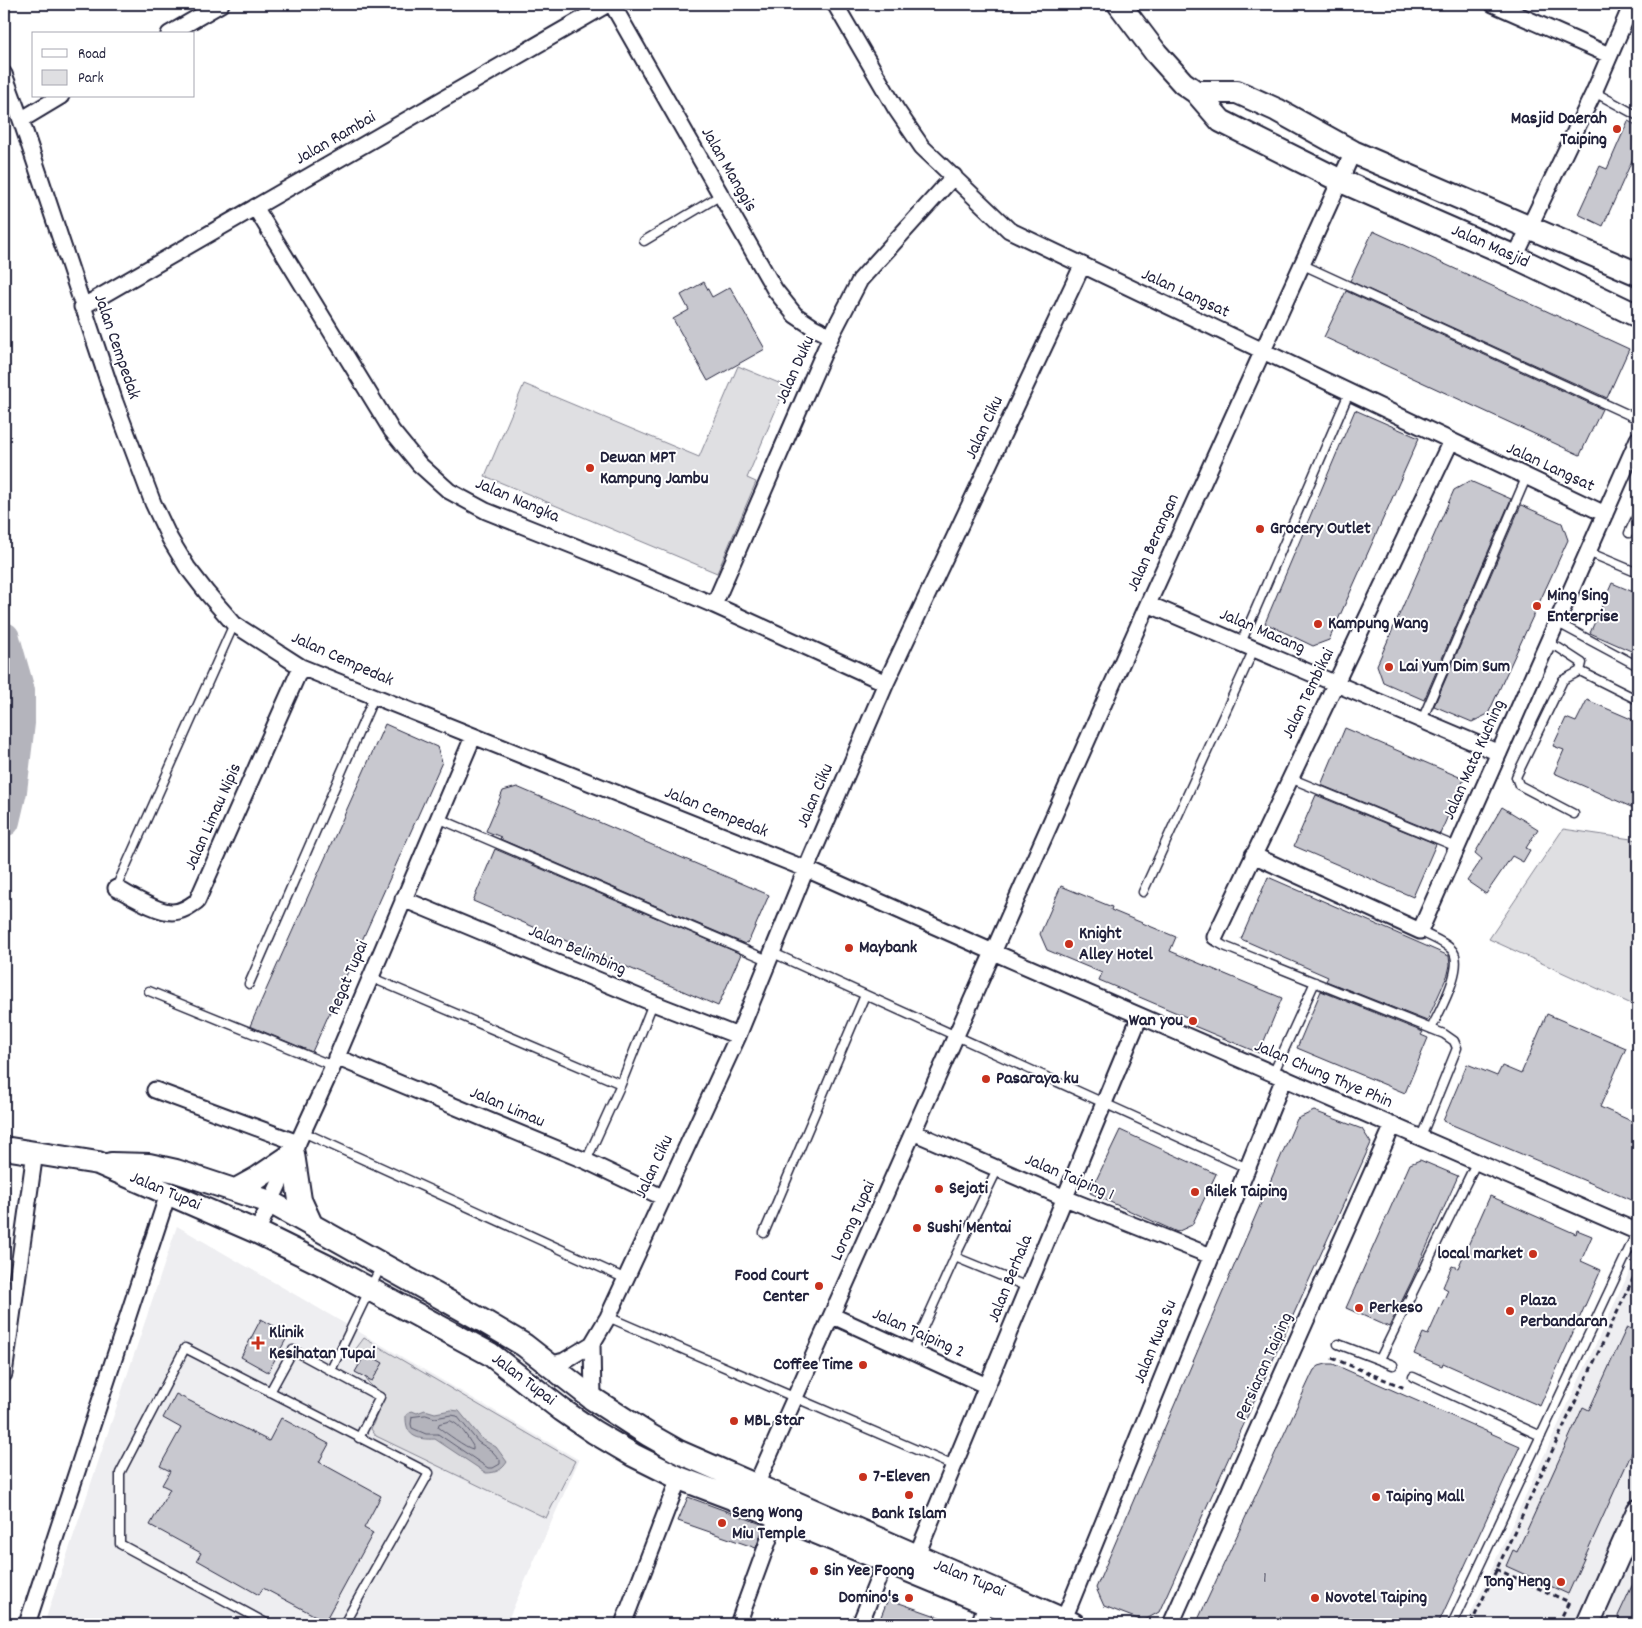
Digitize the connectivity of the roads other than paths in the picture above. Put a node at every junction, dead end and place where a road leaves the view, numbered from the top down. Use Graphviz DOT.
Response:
graph roads {
  1 [pos="221,4"];
  2 [pos="608,4"];
  3 [pos="612,4"];
  4 [pos="835,4"];
  5 [pos="1120,4"];
  6 [pos="1493,4"];
  7 [pos="1632,4"];
  8 [pos="172,32"];
  9 [pos="1610,55"];
  10 [pos="4,74"];
  11 [pos="1196,92"];
  12 [pos="1594,92"];
  13 [pos="58,98"];
  14 [pos="1638,116"];
  15 [pos="20,120"];
  16 [pos="1353,152"];
  17 [pos="954,176"];
  18 [pos="1341,181"];
  19 [pos="721,195"];
  20 [pos="255,208"];
  21 [pos="1530,227"];
  22 [pos="644,241"];
  23 [pos="1515,257"];
  24 [pos="1301,264"];
  25 [pos="1082,266"];
  26 [pos="1638,274"];
  27 [pos="82,307"];
  28 [pos="1638,316"];
  29 [pos="831,336"];
  30 [pos="1262,352"];
  31 [pos="1349,393"];
  32 [pos="1638,419"];
  33 [pos="1638,439"];
  34 [pos="1450,441"];
  35 [pos="1526,478"];
  36 [pos="1605,514"];
  37 [pos="1638,514"];
  38 [pos="1628,533"];
  39 [pos="1588,552"];
  40 [pos="1638,573"];
  41 [pos="1148,604"];
  42 [pos="714,605"];
  43 [pos="1556,622"];
  44 [pos="234,624"];
  45 [pos="1546,644"];
  46 [pos="1247,646"];
  47 [pos="1638,666"];
  48 [pos="301,667"];
  49 [pos="1580,671"];
  50 [pos="886,683"];
  51 [pos="1335,683"];
  52 [pos="375,695"];
  53 [pos="1638,700"];
  54 [pos="1422,720"];
  55 [pos="473,737"];
  56 [pos="1499,753"];
  57 [pos="1290,778"];
  58 [pos="1574,814"];
  59 [pos="438,818"];
  60 [pos="1457,847"];
  61 [pos="1253,855"];
  62 [pos="806,869"];
  63 [pos="116,888"];
  64 [pos="1143,892"];
  65 [pos="404,899"];
  66 [pos="1420,932"];
  67 [pos="1215,936"];
  68 [pos="993,952"];
  69 [pos="770,956"];
  70 [pos="370,977"];
  71 [pos="1315,982"];
  72 [pos="249,984"];
  73 [pos="149,991"];
  74 [pos="865,995"];
  75 [pos="653,1003"];
  76 [pos="1140,1016"];
  77 [pos="1431,1029"];
  78 [pos="738,1036"];
  79 [pos="956,1036"];
  80 [pos="334,1062"];
  81 [pos="1279,1076"];
  82 [pos="622,1084"];
  83 [pos="155,1090"];
  84 [pos="1104,1103"];
  85 [pos="1393,1125"];
  86 [pos="913,1132"];
  87 [pos="1420,1137"];
  88 [pos="298,1143"];
  89 [pos="4,1148"];
  90 [pos="35,1152"];
  91 [pos="586,1161"];
  92 [pos="1476,1161"];
  93 [pos="98,1163"];
  94 [pos="998,1168"];
  95 [pos="1247,1168"];
  96 [pos="236,1190"];
  97 [pos="168,1194"];
  98 [pos="662,1197"];
  99 [pos="1065,1198"];
  100 [pos="270,1202"];
  101 [pos="311,1224"];
  102 [pos="257,1232"];
  103 [pos="1637,1232"];
  104 [pos="764,1233"];
  105 [pos="1211,1256"];
  106 [pos="955,1257"];
  107 [pos="382,1264"];
  108 [pos="626,1279"];
  109 [pos="1028,1287"];
  110 [pos="369,1290"];
  111 [pos="832,1316"];
  112 [pos="608,1317"];
  113 [pos="592,1344"];
  114 [pos="1338,1344"];
  115 [pos="912,1352"];
  116 [pos="1380,1359"];
  117 [pos="550,1365"];
  118 [pos="1393,1365"];
  119 [pos="331,1370"];
  120 [pos="4,1374"];
  121 [pos="1413,1377"];
  122 [pos="987,1386"];
  123 [pos="270,1392"];
  124 [pos="796,1397"];
  125 [pos="593,1399"];
  126 [pos="1541,1436"];
  127 [pos="359,1438"];
  128 [pos="954,1466"];
  129 [pos="678,1478"];
  130 [pos="752,1495"];
  131 [pos="1638,1511"];
  132 [pos="777,1517"];
  133 [pos="916,1557"];
  134 [pos="885,1562"];
  135 [pos="990,1596"];
  136 [pos="1069,1622"];
  137 [pos="27,1624"];
  138 [pos="268,1624"];
  139 [pos="344,1624"];
  140 [pos="623,1624"];
  141 [pos="738,1624"];
  142 [pos="860,1624"];
  143 [pos="979,1624"];
  144 [pos="1038,1624"];
  145 [pos="1172,1624"];
  146 [pos="1452,1624"];
  147 [pos="1588,1624"];
  1 -- 8 [label="street"];
  2 -- 20 [label="street, Jalan Rambai"];
  3 -- 19 [label="street, Jalan Manggis"];
  4 -- 17 [label="street, Jalan Langsat"];
  5 -- 11 [label="main road, Jalan Masjid"];
  6 -- 9 [label="street"];
  7 -- 9 [label="street"];
  9 -- 12 [label="street"];
  10 -- 15 [label="street, Jalan Cempedak"];
  11 -- 16 [label="main road, Jalan Masjid"];
  11 -- 18 [label="main road, Jalan Masjid"];
  12 -- 14 [label="lane"];
  12 -- 21 [label="street"];
  13 -- 15 [label="street"];
  15 -- 27 [label="street, Jalan Cempedak"];
  16 -- 18 [label="street, Jalan Berangan"];
  16 -- 21 [label="main road, Jalan Masjid"];
  17 -- 25 [label="street, Jalan Langsat"];
  17 -- 29 [label="street, Jalan Duku"];
  18 -- 23 [label="main road, Jalan Masjid"];
  18 -- 24 [label="street, Jalan Berangan"];
  19 -- 22 [label="lane"];
  19 -- 29 [label="street, Jalan Manggis"];
  20 -- 27 [label="street, Jalan Rambai"];
  20 -- 42 [label="street, Jalan Nangka"];
  21 -- 23 [label="street"];
  21 -- 26 [label="main road, Jalan Masjid"];
  23 -- 28 [label="main road, Jalan Masjid"];
  24 -- 30 [label="street, Jalan Berangan"];
  24 -- 32 [label="lane"];
  25 -- 30 [label="street, Jalan Langsat"];
  25 -- 50 [label="street, Jalan Ciku"];
  27 -- 44 [label="street, Jalan Cempedak"];
  29 -- 42 [label="street, Jalan Duku"];
  30 -- 31 [label="street, Jalan Langsat"];
  30 -- 41 [label="street, Jalan Berangan"];
  31 -- 34 [label="street, Jalan Langsat"];
  31 -- 46 [label="lane"];
  33 -- 36 [label="street, Jalan Mata Kuching"];
  34 -- 35 [label="street, Jalan Langsat"];
  34 -- 51 [label="street, Jalan Tembikai"];
  35 -- 36 [label="street, Jalan Langsat"];
  35 -- 54 [label="lane"];
  36 -- 39 [label="street, Jalan Mata Kuching"];
  37 -- 38 [label="lane"];
  39 -- 40 [label="lane"];
  39 -- 43 [label="street, Jalan Mata Kuching"];
  41 -- 46 [label="street, Jalan Macang"];
  41 -- 68 [label="street, Jalan Berangan"];
  42 -- 50 [label="street, Jalan Nangka"];
  43 -- 45 [label="street, Jalan Mata Kuching"];
  43 -- 47 [label="lane"];
  44 -- 48 [label="street, Jalan Cempedak"];
  44 -- 63 [label="lane"];
  45 -- 49 [label="lane"];
  45 -- 56 [label="street, Jalan Mata Kuching"];
  46 -- 51 [label="street, Jalan Macang"];
  46 -- 64 [label="lane"];
  48 -- 52 [label="street, Jalan Cempedak"];
  48 -- 63 [label="street, Jalan Limau Nipis"];
  49 -- 53 [label="lane"];
  49 -- 58 [label="lane"];
  50 -- 62 [label="street, Jalan Ciku"];
  51 -- 54 [label="street, Jalan Macang"];
  51 -- 57 [label="street, Jalan Tembikai"];
  52 -- 55 [label="street, Jalan Cempedak"];
  52 -- 72 [label="lane"];
  54 -- 56 [label="street, Jalan Macang"];
  55 -- 59 [label="street, Regat Tupai"];
  55 -- 62 [label="street, Jalan Cempedak"];
  56 -- 60 [label="street, Jalan Mata Kuching"];
  57 -- 60 [label="lane"];
  57 -- 61 [label="street, Jalan Tembikai"];
  59 -- 65 [label="street, Regat Tupai"];
  59 -- 69 [label="lane"];
  60 -- 66 [label="street, Jalan Mata Kuching"];
  61 -- 66 [label="street"];
  61 -- 67 [label="street, Jalan Tembikai"];
  62 -- 68 [label="street, Jalan Cempedak"];
  62 -- 69 [label="street, Jalan Ciku"];
  65 -- 70 [label="street, Regat Tupai"];
  65 -- 75 [label="street, Jalan Belimbing"];
  66 -- 77 [label="lane"];
  67 -- 71 [label="lane"];
  68 -- 76 [label="street, Jalan Chung Thye Phin"];
  68 -- 79 [label="street, Lorong Tupai"];
  69 -- 74 [label="lane"];
  69 -- 78 [label="street, Jalan Ciku"];
  70 -- 80 [label="street, Regat Tupai"];
  70 -- 82 [label="lane"];
  71 -- 77 [label="lane"];
  71 -- 81 [label="lane"];
  73 -- 80 [label="lane"];
  74 -- 79 [label="lane"];
  74 -- 104 [label="lane"];
  75 -- 78 [label="street, Jalan Belimbing"];
  75 -- 82 [label="lane"];
  76 -- 81 [label="street, Jalan Chung Thye Phin"];
  76 -- 84 [label="street, Jalan Berhala"];
  77 -- 87 [label="lane"];
  78 -- 98 [label="street, Jalan Ciku"];
  79 -- 84 [label="lane"];
  79 -- 86 [label="street, Lorong Tupai"];
  80 -- 88 [label="street, Regat Tupai"];
  80 -- 91 [label="street, Jalan Limau"];
  81 -- 85 [label="street, Jalan Chung Thye Phin"];
  81 -- 95 [label="street, Jalan Kwa Su"];
  82 -- 91 [label="lane"];
  83 -- 88 [label="street"];
  84 -- 95 [label="lane"];
  84 -- 99 [label="street, Jalan Berhala"];
  85 -- 87 [label="street, Jalan Chung Thye Phin"];
  85 -- 145 [label="street, Persiaran Taiping"];
  86 -- 94 [label="street, Jalan Taiping 1"];
  86 -- 111 [label="street, Lorong Tupai"];
  87 -- 92 [label="street, Jalan Chung Thye Phin"];
  88 -- 96 [label="main road"];
  88 -- 100 [label="street, Regat Tupai"];
  88 -- 101 [label="main road"];
  88 -- 108 [label="lane"];
  89 -- 90 [label="main road, Jalan Tupai"];
  90 -- 93 [label="main road, Jalan Tupai"];
  90 -- 120 [label="street"];
  91 -- 98 [label="street, Jalan Limau"];
  92 -- 103 [label="street, Jalan Chung Thye Phin"];
  92 -- 116 [label="lane"];
  93 -- 96 [label="main road"];
  93 -- 97 [label="main road, Jalan Tupai"];
  94 -- 99 [label="street, Jalan Taiping 1"];
  94 -- 106 [label="lane"];
  95 -- 105 [label="street, Jalan Kwa Su"];
  96 -- 100 [label="main road"];
  97 -- 102 [label="main road, Jalan Tupai"];
  97 -- 137 [label="street"];
  98 -- 108 [label="street, Jalan Ciku"];
  99 -- 105 [label="street, Jalan Taiping 1"];
  99 -- 109 [label="street, Jalan Berhala"];
  100 -- 101 [label="main road"];
  100 -- 102 [label="street, Regat Tupai"];
  101 -- 107 [label="main road"];
  102 -- 110 [label="main road, Jalan Tupai"];
  103 -- 126 [label="lane"];
  105 -- 136 [label="street, Jalan Kwa Su"];
  106 -- 109 [label="lane"];
  106 -- 115 [label="lane"];
  107 -- 110 [label="lane"];
  107 -- 117 [label="main road"];
  108 -- 112 [label="street, Jalan Ciku"];
  109 -- 122 [label="street, Jalan Berhala"];
  110 -- 119 [label="lane"];
  110 -- 129 [label="main road, Jalan Tupai"];
  111 -- 115 [label="street, Jalan Taiping 2"];
  111 -- 124 [label="street, Lorong Tupai"];
  112 -- 113 [label="street, Jalan Ciku"];
  112 -- 124 [label="lane"];
  113 -- 117 [label="street"];
  113 -- 125 [label="street"];
  114 -- 116 [label="lane"];
  115 -- 122 [label="street, Jalan Taiping 2"];
  116 -- 118 [label="lane"];
  117 -- 125 [label="main road"];
  119 -- 123 [label="lane"];
  119 -- 127 [label="lane"];
  121 -- 126 [label="lane"];
  122 -- 128 [label="street, Jalan Berhala"];
  123 -- 127 [label="lane"];
  123 -- 138 [label="lane"];
  124 -- 128 [label="lane"];
  124 -- 130 [label="street, Lorong Tupai"];
  125 -- 130 [label="main road"];
  126 -- 146 [label="lane"];
  127 -- 139 [label="lane"];
  128 -- 133 [label="street, Jalan Berhala"];
  129 -- 130 [label="main road, Jalan Tupai"];
  129 -- 140 [label="street"];
  130 -- 132 [label="main road, Jalan Tupai"];
  130 -- 133 [label="main road, Jalan Tupai"];
  131 -- 147 [label="main road"];
  132 -- 134 [label="main road, Jalan Tupai"];
  132 -- 141 [label="street"];
  133 -- 135 [label="main road, Jalan Tupai"];
  134 -- 135 [label="main road, Jalan Tupai"];
  134 -- 142 [label="street"];
  135 -- 136 [label="main road, Jalan Tupai"];
  135 -- 143 [label="street"];
  135 -- 144 [label="main road, Jalan Tupai"];
}
